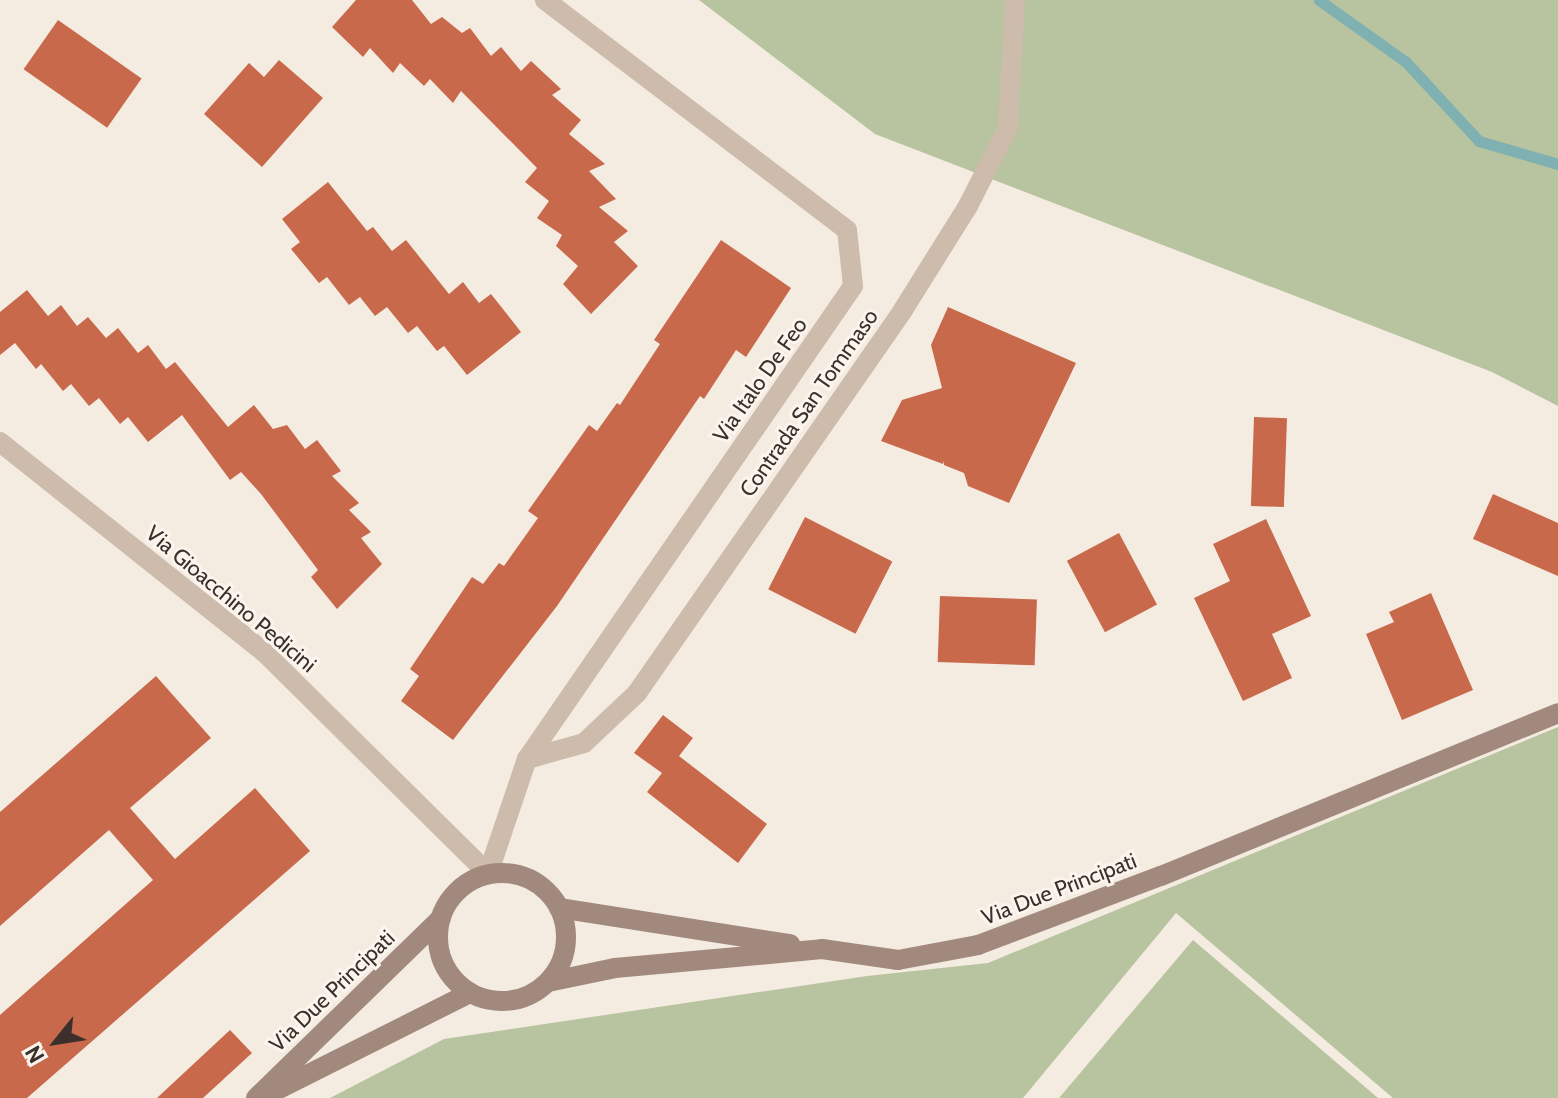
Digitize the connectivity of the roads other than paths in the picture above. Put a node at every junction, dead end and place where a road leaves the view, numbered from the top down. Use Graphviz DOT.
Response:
graph roads {
  1 [pos="545,0"];
  2 [pos="1015,0"];
  3 [pos="0,442"];
  4 [pos="1558,713"];
  5 [pos="527,759"];
  6 [pos="488,874"];
  7 [pos="559,908"];
  8 [pos="441,918"];
  9 [pos="822,949"];
  10 [pos="548,982"];
  11 [pos="470,993"];
  12 [pos="258,1098"];
  1 -- 5 [label="street, Via Italo De Feo"];
  2 -- 5 [label="street, Contrada San Tommaso"];
  3 -- 6 [label="street, Via Gioacchino Pedicini"];
  4 -- 9 [label="main road, Via Due Principati"];
  5 -- 6 [label="street, Via Italo De Feo"];
  6 -- 7 [label="main road"];
  6 -- 8 [label="main road"];
  7 -- 9 [label="main road"];
  7 -- 10 [label="main road"];
  8 -- 11 [label="main road"];
  8 -- 12 [label="main road, Via Due Principati"];
  9 -- 10 [label="main road, Via Due Principati"];
  10 -- 11 [label="main road"];
  11 -- 12 [label="main road"];
}
